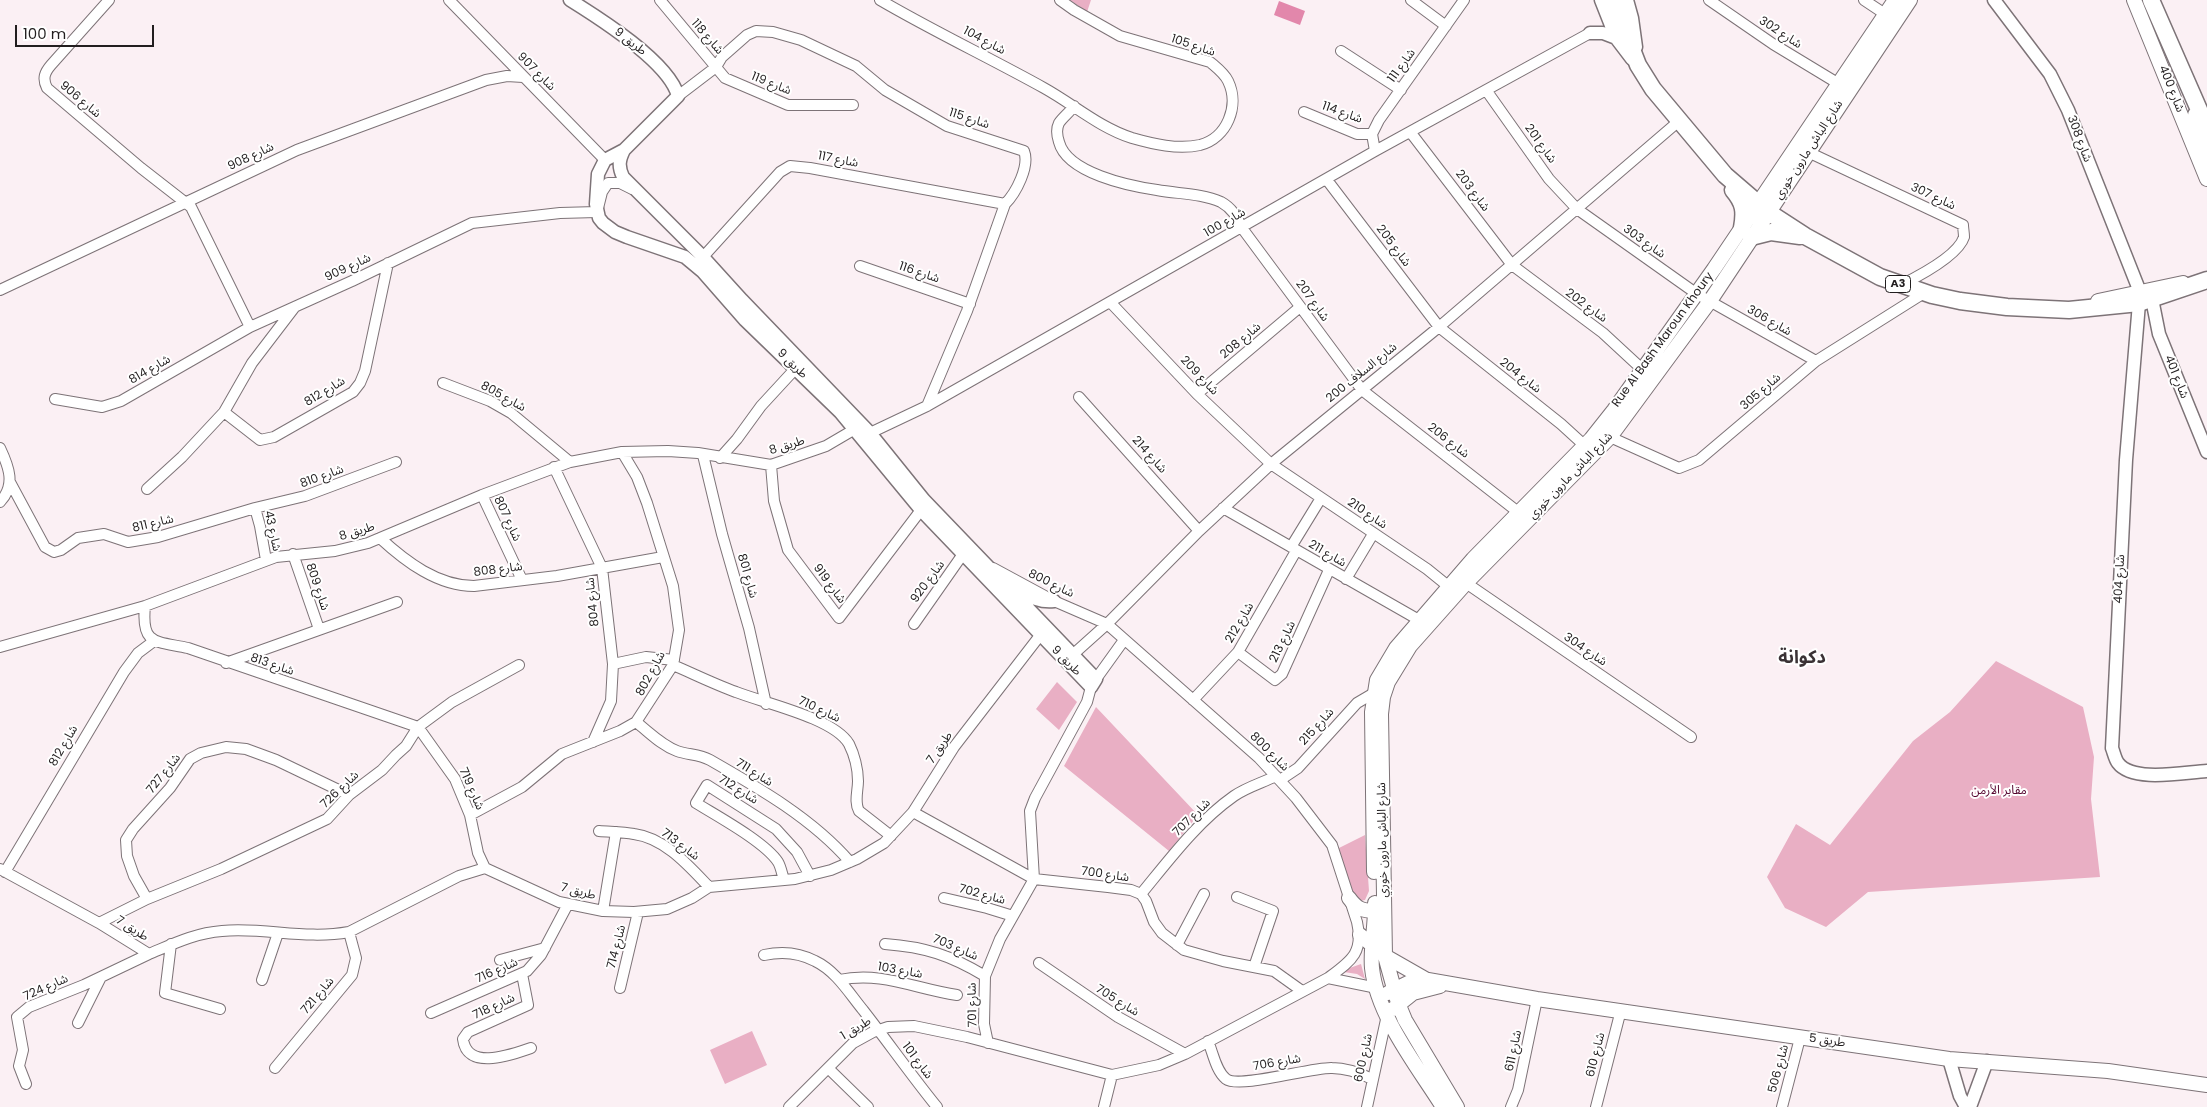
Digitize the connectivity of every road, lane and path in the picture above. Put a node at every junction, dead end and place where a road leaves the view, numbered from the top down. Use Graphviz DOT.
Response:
graph roads {
  1 [pos="109,0"];
  2 [pos="450,0"];
  3 [pos="570,0"];
  4 [pos="660,0"];
  5 [pos="880,0"];
  6 [pos="1060,0"];
  7 [pos="1411,0"];
  8 [pos="1464,0"];
  9 [pos="1627,0"];
  10 [pos="1709,0"];
  11 [pos="1864,0"];
  12 [pos="1895,0"];
  13 [pos="1910,0"];
  14 [pos="1994,0"];
  15 [pos="2134,0"];
  16 [pos="1606,4"];
  17 [pos="2154,4"];
  18 [pos="1885,14"];
  19 [pos="1446,26"];
  20 [pos="1590,32"];
  21 [pos="1616,38"];
  22 [pos="1341,51"];
  23 [pos="1638,65"];
  24 [pos="716,67"];
  25 [pos="523,77"];
  26 [pos="1839,84"];
  27 [pos="1401,90"];
  28 [pos="1486,90"];
  29 [pos="678,96"];
  30 [pos="2195,102"];
  31 [pos="853,105"];
  32 [pos="1074,106"];
  33 [pos="1304,112"];
  34 [pos="1679,121"];
  35 [pos="2207,128"];
  36 [pos="1411,133"];
  37 [pos="1372,134"];
  38 [pos="624,150"];
  39 [pos="1375,151"];
  40 [pos="1808,152"];
  41 [pos="2207,158"];
  42 [pos="604,160"];
  43 [pos="1725,175"];
  44 [pos="2207,179"];
  45 [pos="1327,180"];
  46 [pos="639,192"];
  47 [pos="185,201"];
  48 [pos="1005,204"];
  49 [pos="1577,209"];
  50 [pos="1763,209"];
  51 [pos="597,212"];
  52 [pos="1242,228"];
  53 [pos="1747,233"];
  54 [pos="1805,236"];
  55 [pos="703,257"];
  56 [pos="388,263"];
  57 [pos="1512,265"];
  58 [pos="860,266"];
  59 [pos="2207,279"];
  60 [pos="1901,285"];
  61 [pos="0,290"];
  62 [pos="1924,293"];
  63 [pos="1697,294"];
  64 [pos="2144,298"];
  65 [pos="1710,301"];
  66 [pos="1111,303"];
  67 [pos="970,304"];
  68 [pos="294,307"];
  69 [pos="1300,307"];
  70 [pos="250,327"];
  71 [pos="1439,327"];
  72 [pos="1816,362"];
  73 [pos="796,368"];
  74 [pos="1643,370"];
  75 [pos="443,382"];
  76 [pos="1362,390"];
  77 [pos="1197,394"];
  78 [pos="1079,397"];
  79 [pos="55,399"];
  80 [pos="927,406"];
  81 [pos="224,412"];
  82 [pos="855,429"];
  83 [pos="870,433"];
  84 [pos="1610,437"];
  85 [pos="1584,445"];
  86 [pos="0,448"];
  87 [pos="622,452"];
  88 [pos="2207,452"];
  89 [pos="703,455"];
  90 [pos="720,458"];
  91 [pos="396,462"];
  92 [pos="570,462"];
  93 [pos="1271,464"];
  94 [pos="771,465"];
  95 [pos="554,467"];
  96 [pos="10,482"];
  97 [pos="147,489"];
  98 [pos="482,495"];
  99 [pos="1321,498"];
  100 [pos="0,502"];
  101 [pos="255,508"];
  102 [pos="1223,508"];
  103 [pos="921,510"];
  104 [pos="1518,512"];
  105 [pos="1199,531"];
  106 [pos="1373,534"];
  107 [pos="380,538"];
  108 [pos="1294,549"];
  109 [pos="292,554"];
  110 [pos="963,554"];
  111 [pos="663,557"];
  112 [pos="266,560"];
  113 [pos="984,564"];
  114 [pos="602,568"];
  115 [pos="1329,570"];
  116 [pos="1346,579"];
  117 [pos="522,580"];
  118 [pos="1002,582"];
  119 [pos="1448,586"];
  120 [pos="1471,587"];
  121 [pos="1054,601"];
  122 [pos="397,602"];
  123 [pos="145,606"];
  124 [pos="1419,620"];
  125 [pos="914,624"];
  126 [pos="1107,624"];
  127 [pos="319,629"];
  128 [pos="1043,631"];
  129 [pos="1124,640"];
  130 [pos="154,641"];
  131 [pos="0,647"];
  132 [pos="1238,652"];
  133 [pos="1069,658"];
  134 [pos="226,663"];
  135 [pos="674,663"];
  136 [pos="613,664"];
  137 [pos="519,665"];
  138 [pos="1094,683"];
  139 [pos="1374,693"];
  140 [pos="1193,700"];
  141 [pos="766,704"];
  142 [pos="636,722"];
  143 [pos="418,727"];
  144 [pos="1691,737"];
  145 [pos="593,742"];
  146 [pos="2207,771"];
  147 [pos="1278,778"];
  148 [pos="349,795"];
  149 [pos="914,812"];
  150 [pos="470,815"];
  151 [pos="599,831"];
  152 [pos="616,832"];
  153 [pos="891,836"];
  154 [pos="850,862"];
  155 [pos="485,868"];
  156 [pos="2,871"];
  157 [pos="810,876"];
  158 [pos="1034,879"];
  159 [pos="784,880"];
  160 [pos="709,888"];
  161 [pos="1141,894"];
  162 [pos="1204,894"];
  163 [pos="1237,897"];
  164 [pos="944,898"];
  165 [pos="1349,898"];
  166 [pos="147,899"];
  167 [pos="568,904"];
  168 [pos="1376,910"];
  169 [pos="603,911"];
  170 [pos="638,912"];
  171 [pos="1014,916"];
  172 [pos="99,923"];
  173 [pos="349,932"];
  174 [pos="278,934"];
  175 [pos="1360,936"];
  176 [pos="171,944"];
  177 [pos="884,944"];
  178 [pos="1177,945"];
  179 [pos="1373,946"];
  180 [pos="545,948"];
  181 [pos="149,954"];
  182 [pos="764,955"];
  183 [pos="1385,956"];
  184 [pos="500,960"];
  185 [pos="1039,963"];
  186 [pos="1254,967"];
  187 [pos="522,974"];
  188 [pos="985,976"];
  189 [pos="101,977"];
  190 [pos="1328,978"];
  191 [pos="262,980"];
  192 [pos="839,980"];
  193 [pos="1428,980"];
  194 [pos="1448,984"];
  195 [pos="620,988"];
  196 [pos="1395,989"];
  197 [pos="1302,991"];
  198 [pos="1379,993"];
  199 [pos="957,995"];
  200 [pos="1537,999"];
  201 [pos="1398,1003"];
  202 [pos="220,1009"];
  203 [pos="1621,1010"];
  204 [pos="431,1013"];
  205 [pos="1388,1015"];
  206 [pos="78,1023"];
  207 [pos="879,1030"];
  208 [pos="1800,1038"];
  209 [pos="1208,1041"];
  210 [pos="988,1043"];
  211 [pos="531,1048"];
  212 [pos="1186,1054"];
  213 [pos="1949,1059"];
  214 [pos="1987,1061"];
  215 [pos="275,1068"];
  216 [pos="828,1068"];
  217 [pos="1112,1075"];
  218 [pos="1372,1079"];
  219 [pos="26,1084"];
  220 [pos="2207,1085"];
  221 [pos="788,1107"];
  222 [pos="868,1107"];
  223 [pos="937,1107"];
  224 [pos="1104,1107"];
  225 [pos="1367,1107"];
  226 [pos="1443,1107"];
  227 [pos="1457,1107"];
  228 [pos="1511,1107"];
  229 [pos="1596,1107"];
  230 [pos="1782,1107"];
  231 [pos="1966,1107"];
  232 [pos="1970,1107"];
  1 -- 47 [label="street, شارع 906"];
  2 -- 25 [label="street, شارع 907"];
  3 -- 29 [label="street, طريق 9"];
  4 -- 24 [label="street, شارع 118"];
  5 -- 32 [label="street, شارع 104"];
  6 -- 32 [label="street, شارع 105"];
  7 -- 19 [label="street"];
  8 -- 19 [label="street, شارع 111"];
  9 -- 23 [label="street"];
  10 -- 26 [label="street, شارع 302"];
  11 -- 18 [label="street"];
  12 -- 18 [label="main road, Rue Al Bash Maroun Khoury"];
  13 -- 40 [label="main road, شارع الباش مارون خوري"];
  14 -- 64 [label="street, شارع 308"];
  15 -- 44 [label="main road, شارع 400"];
  16 -- 20 [label="street"];
  16 -- 21 [label="street"];
  16 -- 23 [label="highway, A3"];
  17 -- 30 [label="highway"];
  18 -- 26 [label="main road, Rue Al Bash Maroun Khoury"];
  19 -- 27 [label="street, شارع 111"];
  20 -- 21 [label="street"];
  20 -- 28 [label="street, شارع 100"];
  21 -- 23 [label="street"];
  22 -- 27 [label="street"];
  23 -- 34 [label="highway, A3"];
  24 -- 29 [label="street, شارع 115"];
  24 -- 31 [label="street, شارع 119"];
  24 -- 48 [label="street, شارع 115"];
  25 -- 42 [label="street, شارع 907"];
  25 -- 47 [label="street, شارع 908"];
  26 -- 50 [label="main road, Rue Al Bash Maroun Khoury"];
  27 -- 37 [label="street, شارع 111"];
  28 -- 36 [label="street, شارع 100"];
  28 -- 49 [label="street, شارع 201"];
  29 -- 38 [label="street"];
  30 -- 35 [label="highway"];
  30 -- 41 [label="highway"];
  32 -- 52 [label="street, شارع 207"];
  33 -- 37 [label="street, شارع 114"];
  34 -- 43 [label="highway, A3"];
  34 -- 49 [label="street, 200 شارع السلاف"];
  36 -- 39 [label="street, شارع 100"];
  36 -- 57 [label="street, شارع 203"];
  37 -- 39 [label="street"];
  38 -- 42 [label="street"];
  38 -- 46 [label="street, 9 طريق"];
  39 -- 45 [label="street, شارع 100"];
  40 -- 50 [label="main road, شارع الباش مارون خوري"];
  40 -- 60 [label="street, شارع 307"];
  42 -- 51 [label="street"];
  43 -- 50 [label="highway, A3"];
  43 -- 53 [label="highway"];
  45 -- 52 [label="street, شارع 100"];
  45 -- 71 [label="street, شارع 205"];
  46 -- 51 [label="street"];
  46 -- 55 [label="street, 9 طريق"];
  47 -- 61 [label="street, شارع 908"];
  47 -- 70 [label="street"];
  48 -- 55 [label="street, شارع 117"];
  48 -- 67 [label="street, شارع 115"];
  49 -- 57 [label="street, 200 شارع السلاف"];
  49 -- 63 [label="street, شارع 303"];
  50 -- 53 [label="main road, Rue Al Bash Maroun Khoury"];
  50 -- 54 [label="highway, A3"];
  51 -- 56 [label="street, شارع 909"];
  51 -- 73 [label="street, 9 طريق"];
  52 -- 66 [label="street, شارع 100"];
  52 -- 69 [label="street, شارع 207"];
  53 -- 54 [label="highway"];
  53 -- 63 [label="main road, Rue Al Bash Maroun Khoury"];
  53 -- 65 [label="main road, شارع الباش مارون خوري"];
  54 -- 60 [label="highway, A3"];
  55 -- 83 [label="street, 9 طريق"];
  56 -- 68 [label="street, شارع 909"];
  56 -- 81 [label="street, شارع 812"];
  57 -- 71 [label="street, 200 شارع السلاف"];
  57 -- 74 [label="street, شارع 202"];
  58 -- 67 [label="street, شارع 116"];
  59 -- 64 [label="highway, A3"];
  60 -- 62 [label="highway, A3"];
  62 -- 64 [label="highway, A3"];
  62 -- 72 [label="street, شارع 305"];
  63 -- 65 [label="street, شارع 303"];
  63 -- 74 [label="main road, Rue Al Bash Maroun Khoury"];
  64 -- 88 [label="street, شارع 401"];
  64 -- 146 [label="street, شارع 404"];
  65 -- 72 [label="street, شارع 306"];
  65 -- 84 [label="main road, شارع الباش مارون خوري"];
  66 -- 77 [label="street, شارع 209"];
  66 -- 80 [label="street, شارع 100"];
  67 -- 80 [label="street, شارع 115"];
  68 -- 70 [label="street, شارع 909"];
  68 -- 81 [label="street"];
  69 -- 76 [label="street, شارع 207"];
  69 -- 77 [label="street, شارع 208"];
  70 -- 79 [label="street, شارع 814"];
  71 -- 76 [label="street, 200 شارع السلاف"];
  71 -- 85 [label="street, شارع 204"];
  72 -- 84 [label="street, شارع 305"];
  73 -- 82 [label="street, 9 طريق"];
  73 -- 90 [label="street"];
  74 -- 85 [label="main road, Rue Al Bash Maroun Khoury"];
  75 -- 92 [label="street, شارع 805"];
  76 -- 93 [label="street, 200 شارع السلاف"];
  76 -- 104 [label="street, شارع 206"];
  77 -- 93 [label="street, شارع 209"];
  78 -- 105 [label="street, شارع 214"];
  80 -- 83 [label="street, شارع 100"];
  81 -- 97 [label="street"];
  82 -- 94 [label="street, طريق 8"];
  82 -- 103 [label="street, 9 طريق"];
  83 -- 113 [label="street, 9 طريق"];
  84 -- 120 [label="main road, شارع الباش مارون خوري"];
  85 -- 104 [label="main road, Rue Al Bash Maroun Khoury"];
  86 -- 96 [label="street"];
  87 -- 89 [label="street, طريق 8"];
  87 -- 92 [label="street, طريق 8"];
  87 -- 111 [label="street, شارع 802"];
  89 -- 90 [label="street, طريق 8"];
  89 -- 141 [label="street, شارع 801"];
  90 -- 94 [label="street, طريق 8"];
  91 -- 101 [label="street, شارع 810"];
  92 -- 95 [label="street, طريق 8"];
  93 -- 99 [label="street, شارع 210"];
  93 -- 102 [label="street, 200 شارع السلاف"];
  94 -- 103 [label="street, شارع 919"];
  95 -- 98 [label="street, طريق 8"];
  95 -- 114 [label="street, شارع 804"];
  96 -- 100 [label="street"];
  96 -- 101 [label="street, شارع 811"];
  98 -- 107 [label="street, طريق 8"];
  98 -- 117 [label="street, شارع 807"];
  99 -- 106 [label="street, شارع 210"];
  99 -- 108 [label="street, شارع 212"];
  101 -- 112 [label="street, شارع 43"];
  102 -- 105 [label="street, 200 شارع السلاف"];
  102 -- 108 [label="street, شارع 211"];
  103 -- 110 [label="street, 9 طريق"];
  104 -- 119 [label="main road, Rue Al Bash Maroun Khoury"];
  105 -- 126 [label="street, 200 شارع السلاف"];
  106 -- 116 [label="street"];
  106 -- 119 [label="street, شارع 210"];
  107 -- 109 [label="street, طريق 8"];
  107 -- 117 [label="street, شارع 808"];
  108 -- 115 [label="street, شارع 211"];
  108 -- 132 [label="street, شارع 212"];
  109 -- 112 [label="street, طريق 8"];
  109 -- 127 [label="street, شارع 809"];
  110 -- 125 [label="street, شارع 920"];
  110 -- 128 [label="street, 9 طريق"];
  111 -- 114 [label="street, شارع 808"];
  111 -- 135 [label="street, شارع 802"];
  112 -- 123 [label="street, طريق 8"];
  113 -- 118 [label="street, 9 طريق"];
  113 -- 121 [label="street, شارع 800"];
  114 -- 117 [label="street, شارع 808"];
  114 -- 136 [label="street, شارع 804"];
  115 -- 116 [label="street, شارع 211"];
  115 -- 132 [label="street, شارع 213"];
  116 -- 124 [label="street, شارع 211"];
  118 -- 121 [label="street"];
  118 -- 128 [label="street, 9 طريق"];
  119 -- 124 [label="main road, Rue Al Bash Maroun Khoury"];
  120 -- 144 [label="street, شارع 304"];
  120 -- 183 [label="main road, شارع الباش مارون خوري"];
  121 -- 126 [label="street, شارع 800"];
  122 -- 127 [label="street"];
  123 -- 130 [label="street"];
  123 -- 131 [label="street, طريق 8"];
  124 -- 139 [label="main road, Rue Al Bash Maroun Khoury"];
  126 -- 129 [label="street, 800 شارع"];
  126 -- 133 [label="street, 200 شارع السلاف"];
  127 -- 134 [label="street"];
  128 -- 133 [label="street, 9 طريق"];
  128 -- 149 [label="street, 7 طريق"];
  129 -- 138 [label="street"];
  129 -- 140 [label="street, 800 شارع"];
  130 -- 134 [label="street, شارع 813"];
  130 -- 156 [label="street, شارع 812"];
  132 -- 140 [label="street, شارع 212"];
  133 -- 138 [label="street, 9 طريق"];
  134 -- 143 [label="street, شارع 813"];
  135 -- 136 [label="street, شارع 710"];
  135 -- 141 [label="street, شارع 710"];
  135 -- 142 [label="street, شارع 802"];
  136 -- 145 [label="street, شارع 804"];
  137 -- 143 [label="street, شارع 726"];
  138 -- 158 [label="street"];
  139 -- 147 [label="street, شارع 215"];
  139 -- 168 [label="main road, Rue Al Bash Maroun Khoury"];
  140 -- 147 [label="street, 800 شارع"];
  141 -- 153 [label="street, شارع 710"];
  142 -- 145 [label="street, شارع 802"];
  142 -- 154 [label="street, شارع 711"];
  143 -- 148 [label="street, شارع 726"];
  143 -- 150 [label="street, شارع 719"];
  145 -- 150 [label="street, شارع 802"];
  147 -- 161 [label="street, شارع 707"];
  147 -- 165 [label="street, 800 شارع"];
  148 -- 166 [label="street, شارع 726"];
  148 -- 166 [label="street, شارع 727"];
  149 -- 153 [label="street, 7 طريق"];
  149 -- 158 [label="street, شارع 700"];
  150 -- 155 [label="street, شارع 719"];
  151 -- 152 [label="street, شارع 713"];
  152 -- 160 [label="street, شارع 713"];
  152 -- 169 [label="street"];
  153 -- 154 [label="street, 7 طريق"];
  154 -- 157 [label="street, 7 طريق"];
  155 -- 167 [label="street, 7 طريق"];
  155 -- 173 [label="street, 7 طريق"];
  156 -- 172 [label="street, 7 طريق"];
  157 -- 159 [label="street, 7 طريق"];
  157 -- 159 [label="street, شارع 712"];
  158 -- 161 [label="street, شارع 700"];
  158 -- 171 [label="street, شارع 701"];
  159 -- 160 [label="street, 7 طريق"];
  160 -- 170 [label="street, 7 طريق"];
  161 -- 178 [label="street, شارع 700"];
  162 -- 178 [label="street"];
  163 -- 186 [label="street"];
  164 -- 171 [label="street, شارع 702"];
  165 -- 168 [label="main road"];
  165 -- 175 [label="street, 800 شارع"];
  166 -- 172 [label="street, شارع 726"];
  167 -- 169 [label="street, 7 طريق"];
  167 -- 180 [label="street, شارع 716"];
  168 -- 179 [label="main road, Rue Al Bash Maroun Khoury"];
  169 -- 170 [label="street, 7 طريق"];
  170 -- 195 [label="street, شارع 714"];
  171 -- 188 [label="street, شارع 701"];
  172 -- 181 [label="street, 7 طريق"];
  173 -- 174 [label="street, 7 طريق"];
  173 -- 215 [label="street, شارع 721"];
  174 -- 176 [label="street, 7 طريق"];
  174 -- 191 [label="street"];
  175 -- 179 [label="main road"];
  175 -- 190 [label="street, شارع 701"];
  176 -- 181 [label="street, 7 طريق"];
  176 -- 202 [label="street"];
  177 -- 188 [label="street, شارع 703"];
  178 -- 186 [label="street, شارع 700"];
  179 -- 183 [label="main road"];
  179 -- 198 [label="main road, Rue Al Bash Maroun Khoury"];
  180 -- 184 [label="street"];
  180 -- 187 [label="street, شارع 716"];
  181 -- 189 [label="street, شارع 724"];
  182 -- 192 [label="street, شارع 101"];
  183 -- 193 [label="main road"];
  183 -- 196 [label="main road, شارع الباش مارون خوري"];
  185 -- 212 [label="street, شارع 705"];
  186 -- 197 [label="street, شارع 700"];
  187 -- 204 [label="street, شارع 716"];
  187 -- 211 [label="street, شارع 718"];
  188 -- 210 [label="street, شارع 701"];
  189 -- 206 [label="street"];
  189 -- 219 [label="street, شارع 724"];
  190 -- 197 [label="street, شارع 701"];
  190 -- 198 [label="street"];
  192 -- 199 [label="street, شارع 103"];
  192 -- 207 [label="street, شارع 101"];
  193 -- 194 [label="main road, طريق 5"];
  193 -- 196 [label="main road"];
  194 -- 200 [label="main road, طريق 5"];
  194 -- 201 [label="main road"];
  196 -- 198 [label="main road"];
  196 -- 201 [label="main road, شارع الباش مارون خوري"];
  197 -- 209 [label="street, شارع 701"];
  198 -- 205 [label="main road, Rue Al Bash Maroun Khoury"];
  200 -- 203 [label="main road, طريق 5"];
  200 -- 228 [label="street, شارع 611"];
  201 -- 205 [label="main road"];
  201 -- 227 [label="main road, شارع الباش مارون خوري"];
  203 -- 208 [label="main road, طريق 5"];
  203 -- 229 [label="street, شارع 610"];
  205 -- 218 [label="street, شارع 600"];
  205 -- 226 [label="main road, Rue Al Bash Maroun Khoury"];
  207 -- 210 [label="street, طريق 1"];
  207 -- 216 [label="street, طريق 1"];
  207 -- 223 [label="street, شارع 101"];
  208 -- 213 [label="main road, طريق 5"];
  208 -- 230 [label="street, شارع 506"];
  209 -- 212 [label="street, شارع 701"];
  209 -- 218 [label="street, شارع 706"];
  210 -- 217 [label="street, شارع 701"];
  212 -- 217 [label="street, شارع 701"];
  213 -- 214 [label="main road, طريق 5"];
  213 -- 231 [label="street"];
  214 -- 220 [label="main road, طريق 5"];
  214 -- 232 [label="street"];
  216 -- 221 [label="street, طريق 1"];
  216 -- 222 [label="street"];
  217 -- 224 [label="street"];
  218 -- 225 [label="street, شارع 600"];
}
